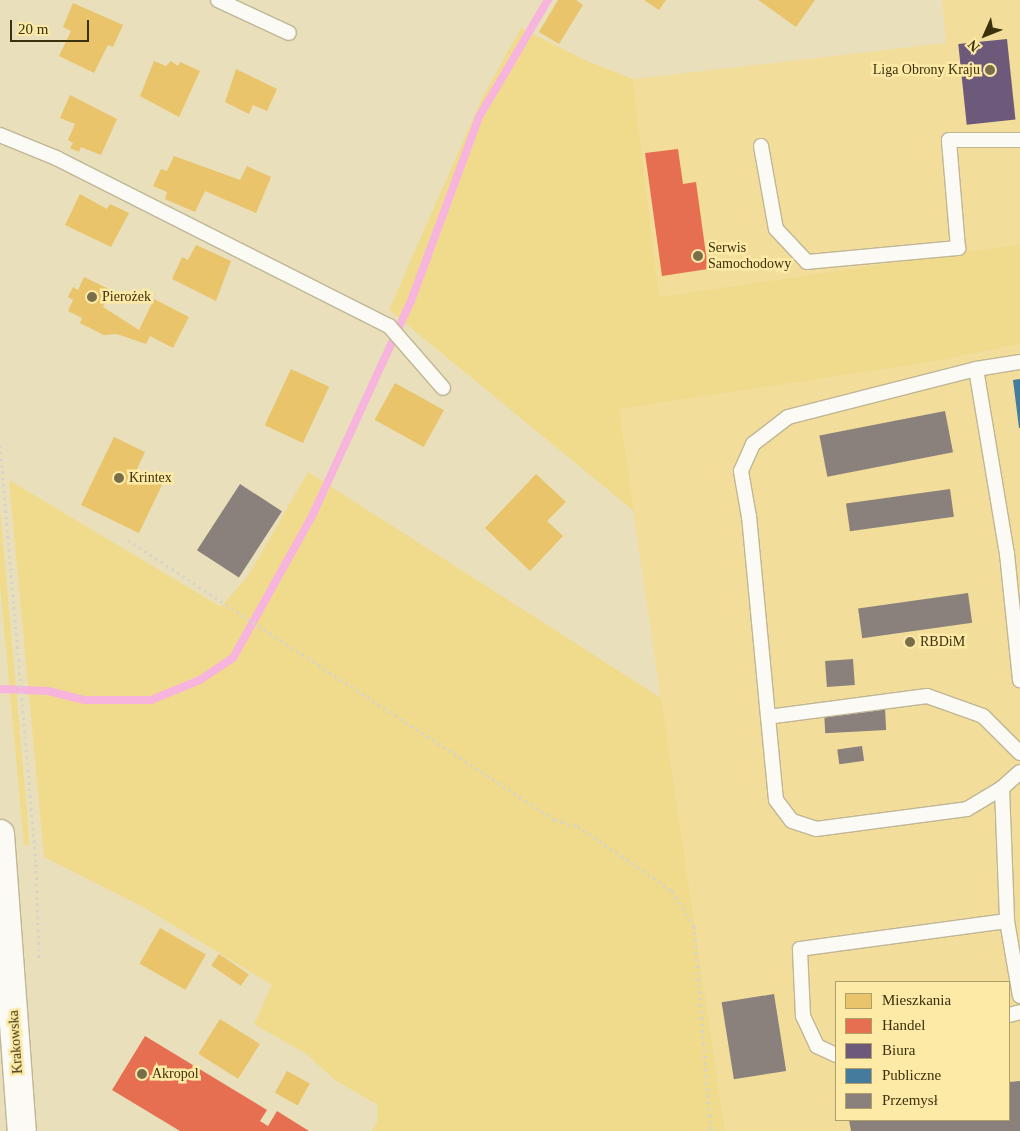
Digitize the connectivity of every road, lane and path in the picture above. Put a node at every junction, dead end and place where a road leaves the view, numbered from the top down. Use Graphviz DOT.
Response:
graph roads {
  1 [pos="218,0"];
  2 [pos="289,33"];
  3 [pos="0,135"];
  4 [pos="1020,140"];
  5 [pos="761,146"];
  6 [pos="1020,362"];
  7 [pos="976,369"];
  8 [pos="443,388"];
  9 [pos="0,445"];
  10 [pos="128,540"];
  11 [pos="1020,680"];
  12 [pos="768,717"];
  13 [pos="1020,753"];
  14 [pos="1020,772"];
  15 [pos="1002,788"];
  16 [pos="0,834"];
  17 [pos="1007,921"];
  18 [pos="38,961"];
  19 [pos="1020,996"];
  20 [pos="835,1055"];
  21 [pos="22,1131"];
  22 [pos="711,1131"];
  1 -- 2 [label="lane"];
  3 -- 8 [label="lane"];
  4 -- 5 [label="lane"];
  6 -- 7 [label="lane"];
  7 -- 11 [label="lane"];
  7 -- 12 [label="lane"];
  9 -- 18 [label="path"];
  10 -- 22 [label="path"];
  12 -- 13 [label="lane"];
  12 -- 15 [label="lane"];
  14 -- 15 [label="lane"];
  15 -- 17 [label="lane"];
  16 -- 21 [label="main road, Krakowska"];
  17 -- 19 [label="lane"];
  17 -- 20 [label="lane"];
}
